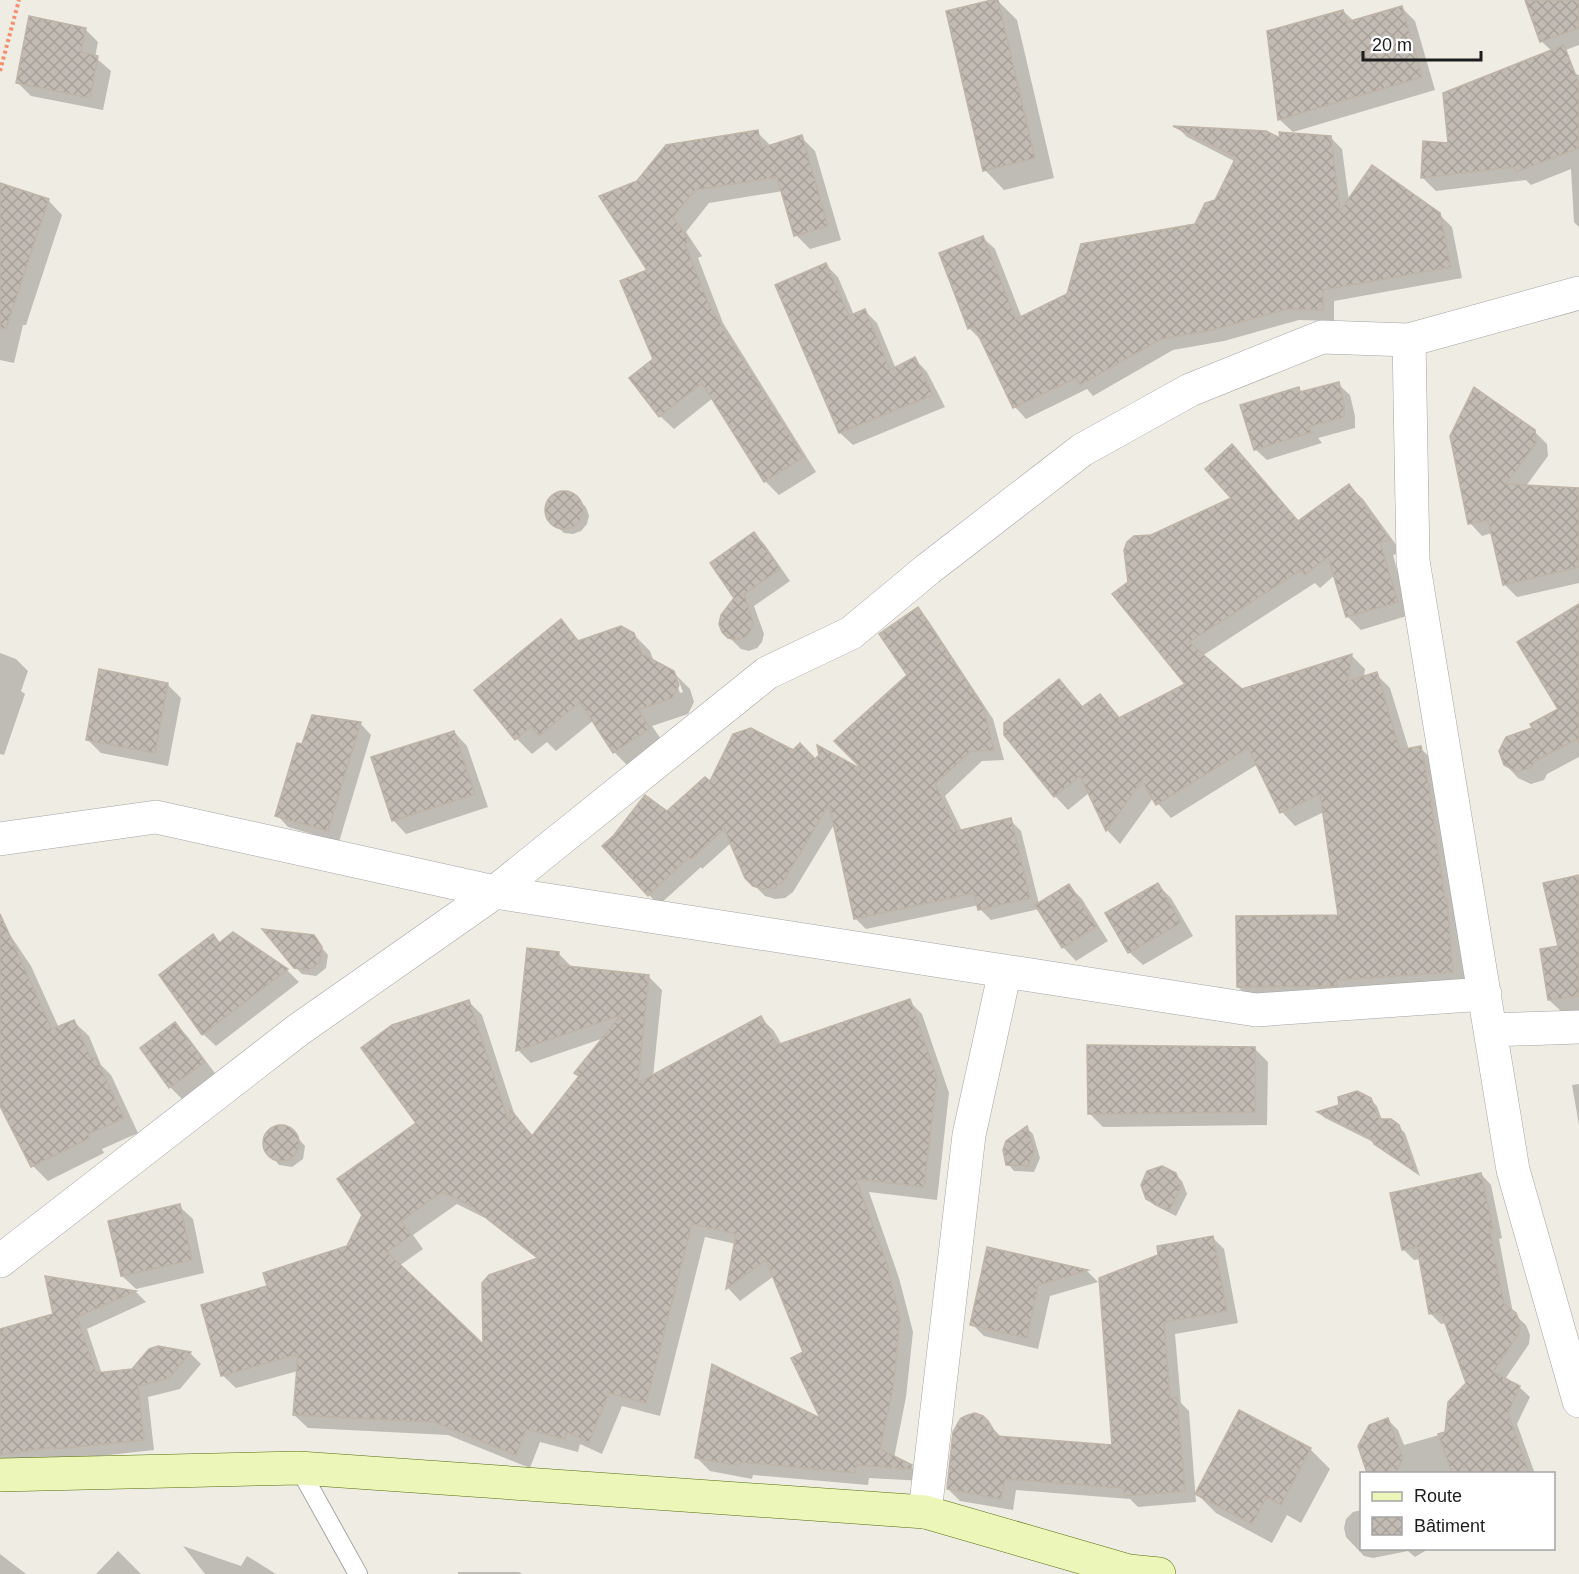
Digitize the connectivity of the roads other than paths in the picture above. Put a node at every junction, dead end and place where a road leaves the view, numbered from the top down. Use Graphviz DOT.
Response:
graph roads {
  1 [pos="1579,293"];
  2 [pos="1409,340"];
  3 [pos="0,839"];
  4 [pos="495,892"];
  5 [pos="1005,970"];
  6 [pos="1485,994"];
  7 [pos="1579,1027"];
  8 [pos="1491,1030"];
  9 [pos="0,1261"];
  10 [pos="1579,1401"];
  11 [pos="299,1468"];
  12 [pos="0,1475"];
  13 [pos="925,1512"];
  14 [pos="1138,1573"];
  15 [pos="358,1574"];
  1 -- 2 [label="street"];
  2 -- 4 [label="street"];
  2 -- 6 [label="street"];
  3 -- 4 [label="street"];
  4 -- 5 [label="street"];
  4 -- 9 [label="street"];
  5 -- 6 [label="street"];
  5 -- 13 [label="street"];
  6 -- 8 [label="street"];
  7 -- 8 [label="street"];
  8 -- 10 [label="street"];
  11 -- 12 [label="street"];
  11 -- 13 [label="street"];
  11 -- 15 [label="lane"];
  13 -- 14 [label="street"];
}
